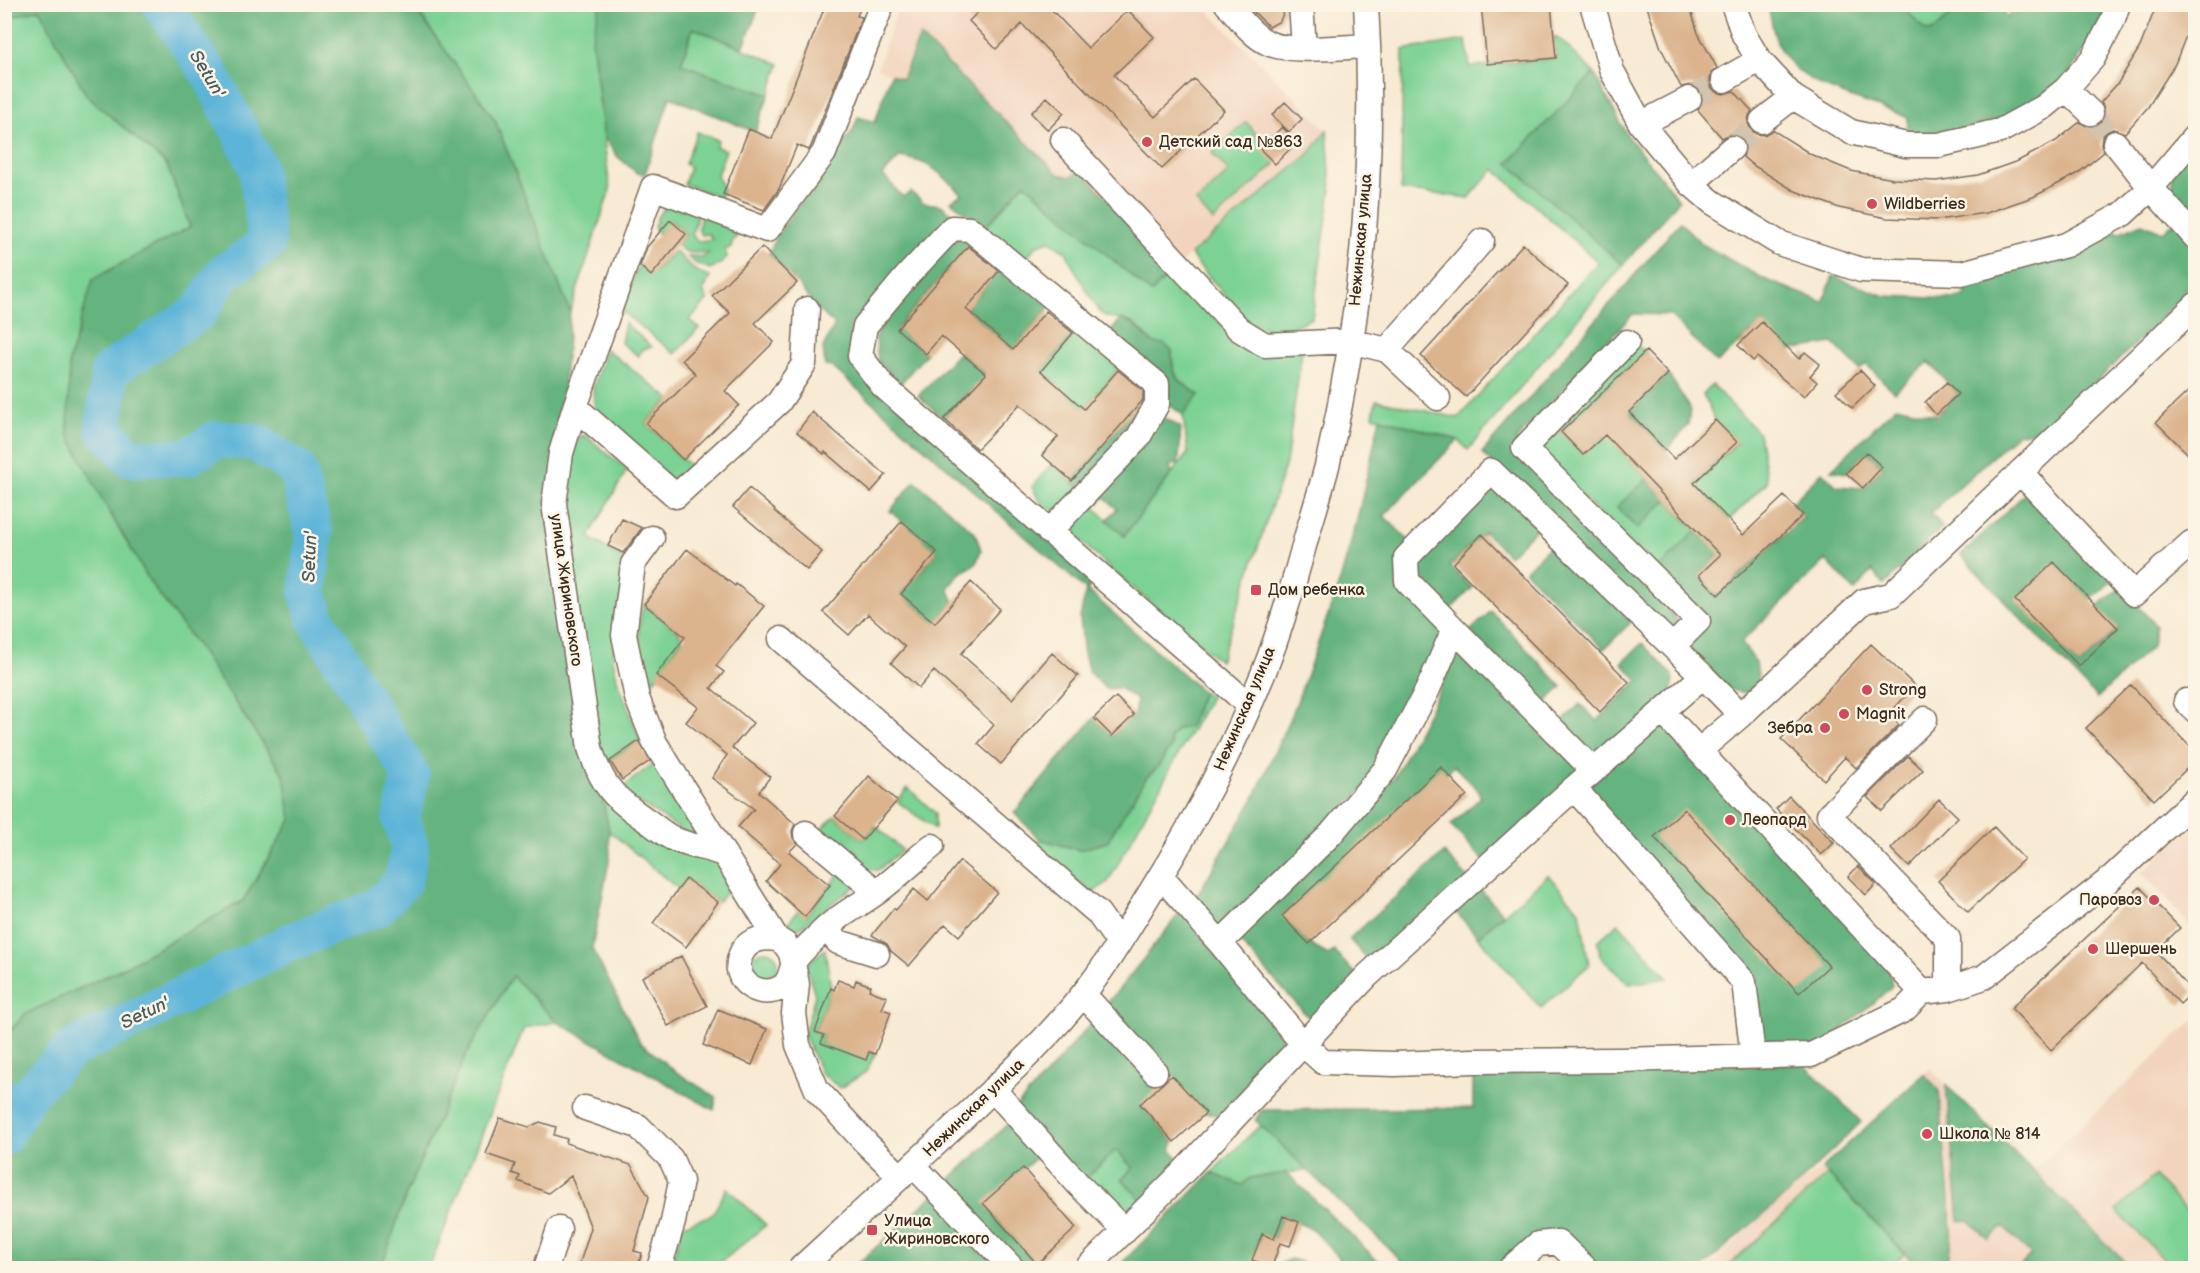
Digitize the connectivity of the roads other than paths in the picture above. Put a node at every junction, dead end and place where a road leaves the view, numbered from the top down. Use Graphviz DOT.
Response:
graph roads {
  1 [pos="882,4"];
  2 [pos="1227,4"];
  3 [pos="1301,4"];
  4 [pos="1366,4"];
  5 [pos="1592,4"];
  6 [pos="1733,4"];
  7 [pos="2118,4"];
  8 [pos="1367,46"];
  9 [pos="1304,48"];
  10 [pos="1759,60"];
  11 [pos="1724,80"];
  12 [pos="2066,89"];
  13 [pos="1793,97"];
  14 [pos="1689,99"];
  15 [pos="2091,113"];
  16 [pos="1762,121"];
  17 [pos="1641,124"];
  18 [pos="2196,135"];
  19 [pos="1063,140"];
  20 [pos="2115,144"];
  21 [pos="1732,148"];
  22 [pos="1691,184"];
  23 [pos="2151,188"];
  24 [pos="2196,238"];
  25 [pos="1482,241"];
  26 [pos="807,309"];
  27 [pos="2192,315"];
  28 [pos="1350,341"];
  29 [pos="1627,342"];
  30 [pos="1387,350"];
  31 [pos="1438,398"];
  32 [pos="575,407"];
  33 [pos="2020,472"];
  34 [pos="1049,532"];
  35 [pos="652,538"];
  36 [pos="2196,544"];
  37 [pos="1454,629"];
  38 [pos="781,639"];
  39 [pos="1673,646"];
  40 [pos="1703,676"];
  41 [pos="1249,705"];
  42 [pos="1663,712"];
  43 [pos="1741,715"];
  44 [pos="1925,719"];
  45 [pos="1700,750"];
  46 [pos="1593,770"];
  47 [pos="1574,788"];
  48 [pos="2196,799"];
  49 [pos="806,833"];
  50 [pos="932,846"];
  51 [pos="725,855"];
  52 [pos="1161,876"];
  53 [pos="877,892"];
  54 [pos="826,928"];
  55 [pos="777,939"];
  56 [pos="1119,943"];
  57 [pos="1220,943"];
  58 [pos="877,954"];
  59 [pos="794,962"];
  60 [pos="1948,989"];
  61 [pos="1922,992"];
  62 [pos="1083,994"];
  63 [pos="1303,1044"];
  64 [pos="1753,1056"];
  65 [pos="1155,1072"];
  66 [pos="993,1089"];
  67 [pos="585,1108"];
  68 [pos="907,1172"];
  69 [pos="559,1228"];
  70 [pos="1125,1231"];
  71 [pos="546,1269"];
  72 [pos="658,1269"];
  73 [pos="801,1269"];
  74 [pos="1012,1269"];
  75 [pos="1087,1269"];
  76 [pos="1512,1269"];
  77 [pos="1585,1269"];
  1 -- 32 [label="street, улица Жириновского"];
  2 -- 9 [label="street"];
  3 -- 9 [label="street"];
  4 -- 8 [label="street, Нежинская улица"];
  5 -- 17 [label="street"];
  6 -- 10 [label="street"];
  7 -- 12 [label="street"];
  8 -- 9 [label="street"];
  8 -- 28 [label="street, Нежинская улица"];
  10 -- 11 [label="street"];
  10 -- 13 [label="street"];
  12 -- 13 [label="street"];
  12 -- 15 [label="street"];
  13 -- 16 [label="street"];
  14 -- 17 [label="street"];
  17 -- 22 [label="street"];
  18 -- 23 [label="street"];
  19 -- 28 [label="street"];
  20 -- 23 [label="street"];
  21 -- 22 [label="street"];
  22 -- 23 [label="street"];
  23 -- 24 [label="street"];
  25 -- 30 [label="street"];
  26 -- 32 [label="street"];
  27 -- 33 [label="street"];
  28 -- 30 [label="street"];
  28 -- 41 [label="street, Нежинская улица"];
  29 -- 39 [label="street"];
  30 -- 31 [label="street"];
  32 -- 51 [label="street, улица Жириновского"];
  33 -- 36 [label="street"];
  33 -- 43 [label="street"];
  34 -- 34 [label="street"];
  34 -- 41 [label="street"];
  35 -- 51 [label="street"];
  37 -- 39 [label="street"];
  37 -- 46 [label="street"];
  37 -- 57 [label="street"];
  38 -- 56 [label="street"];
  39 -- 40 [label="street"];
  40 -- 42 [label="street"];
  40 -- 43 [label="street"];
  41 -- 52 [label="street, Нежинская улица"];
  42 -- 45 [label="street"];
  42 -- 46 [label="street"];
  43 -- 45 [label="street"];
  44 -- 60 [label="street"];
  45 -- 61 [label="street"];
  46 -- 47 [label="street"];
  47 -- 63 [label="street"];
  47 -- 64 [label="street"];
  48 -- 60 [label="street"];
  49 -- 53 [label="street"];
  50 -- 53 [label="street"];
  51 -- 55 [label="street"];
  52 -- 56 [label="street, Нежинская улица"];
  52 -- 57 [label="street"];
  53 -- 54 [label="street"];
  54 -- 58 [label="street"];
  54 -- 59 [label="street"];
  55 -- 59 [label="street"];
  55 -- 59 [label="street"];
  56 -- 62 [label="street, Нежинская улица"];
  57 -- 63 [label="street"];
  59 -- 68 [label="street"];
  60 -- 61 [label="street"];
  61 -- 64 [label="street"];
  62 -- 65 [label="street"];
  62 -- 66 [label="street, Нежинская улица"];
  63 -- 64 [label="street"];
  63 -- 70 [label="street"];
  66 -- 68 [label="street, Нежинская улица"];
  66 -- 70 [label="street"];
  67 -- 72 [label="street"];
  68 -- 73 [label="street, Нежинская улица"];
  68 -- 74 [label="street"];
  69 -- 71 [label="street"];
  70 -- 75 [label="street"];
  76 -- 77 [label="street"];
}
